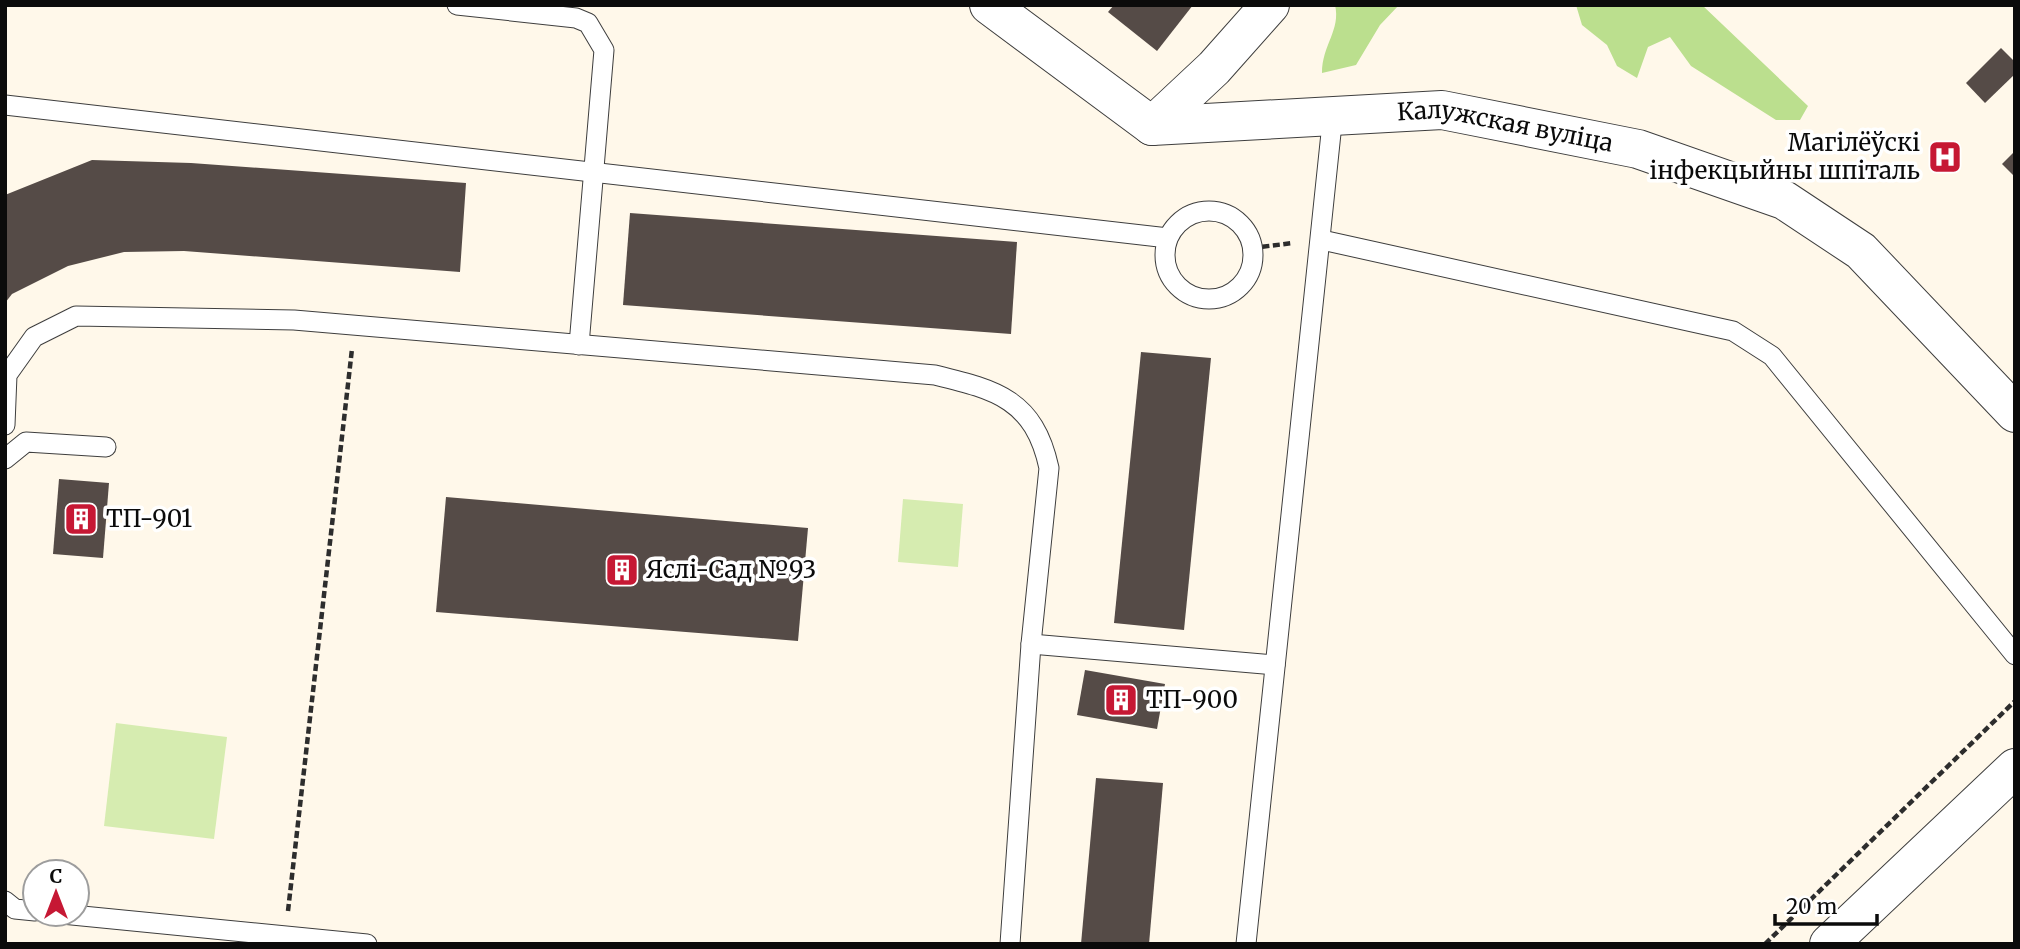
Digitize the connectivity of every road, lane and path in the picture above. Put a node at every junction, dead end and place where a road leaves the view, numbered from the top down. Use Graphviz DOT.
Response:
graph roads {
  1 [pos="457,5"];
  2 [pos="989,5"];
  3 [pos="1270,5"];
  4 [pos="5,105"];
  5 [pos="1333,114"];
  6 [pos="1152,126"];
  7 [pos="593,171"];
  8 [pos="1168,238"];
  9 [pos="1322,240"];
  10 [pos="1252,248"];
  11 [pos="355,326"];
  12 [pos="579,345"];
  13 [pos="2015,413"];
  14 [pos="5,425"];
  15 [pos="106,447"];
  16 [pos="5,459"];
  17 [pos="1031,644"];
  18 [pos="2015,655"];
  19 [pos="1275,665"];
  20 [pos="2015,701"];
  21 [pos="2015,768"];
  22 [pos="5,901"];
  23 [pos="21,910"];
  24 [pos="91,917"];
  25 [pos="285,936"];
  26 [pos="367,944"];
  27 [pos="1010,944"];
  28 [pos="1246,944"];
  29 [pos="1765,944"];
  30 [pos="1829,944"];
  1 -- 7 [label="lane"];
  2 -- 6 [label="street"];
  3 -- 6 [label="street"];
  4 -- 7 [label="lane"];
  5 -- 6 [label="street, Калужская вуліца"];
  5 -- 9 [label="lane"];
  5 -- 13 [label="street, Калужская вуліца"];
  7 -- 8 [label="lane"];
  7 -- 12 [label="lane"];
  8 -- 10 [label="lane"];
  8 -- 10 [label="lane"];
  9 -- 10 [label="path"];
  9 -- 18 [label="lane"];
  9 -- 19 [label="lane"];
  11 -- 12 [label="lane"];
  11 -- 14 [label="lane"];
  11 -- 25 [label="path"];
  12 -- 17 [label="lane"];
  15 -- 16 [label="lane"];
  17 -- 19 [label="lane"];
  17 -- 27 [label="lane"];
  19 -- 28 [label="lane"];
  20 -- 29 [label="path"];
  21 -- 30 [label="street"];
  22 -- 23 [label="lane"];
  24 -- 25 [label="lane"];
  25 -- 26 [label="lane"];
}
